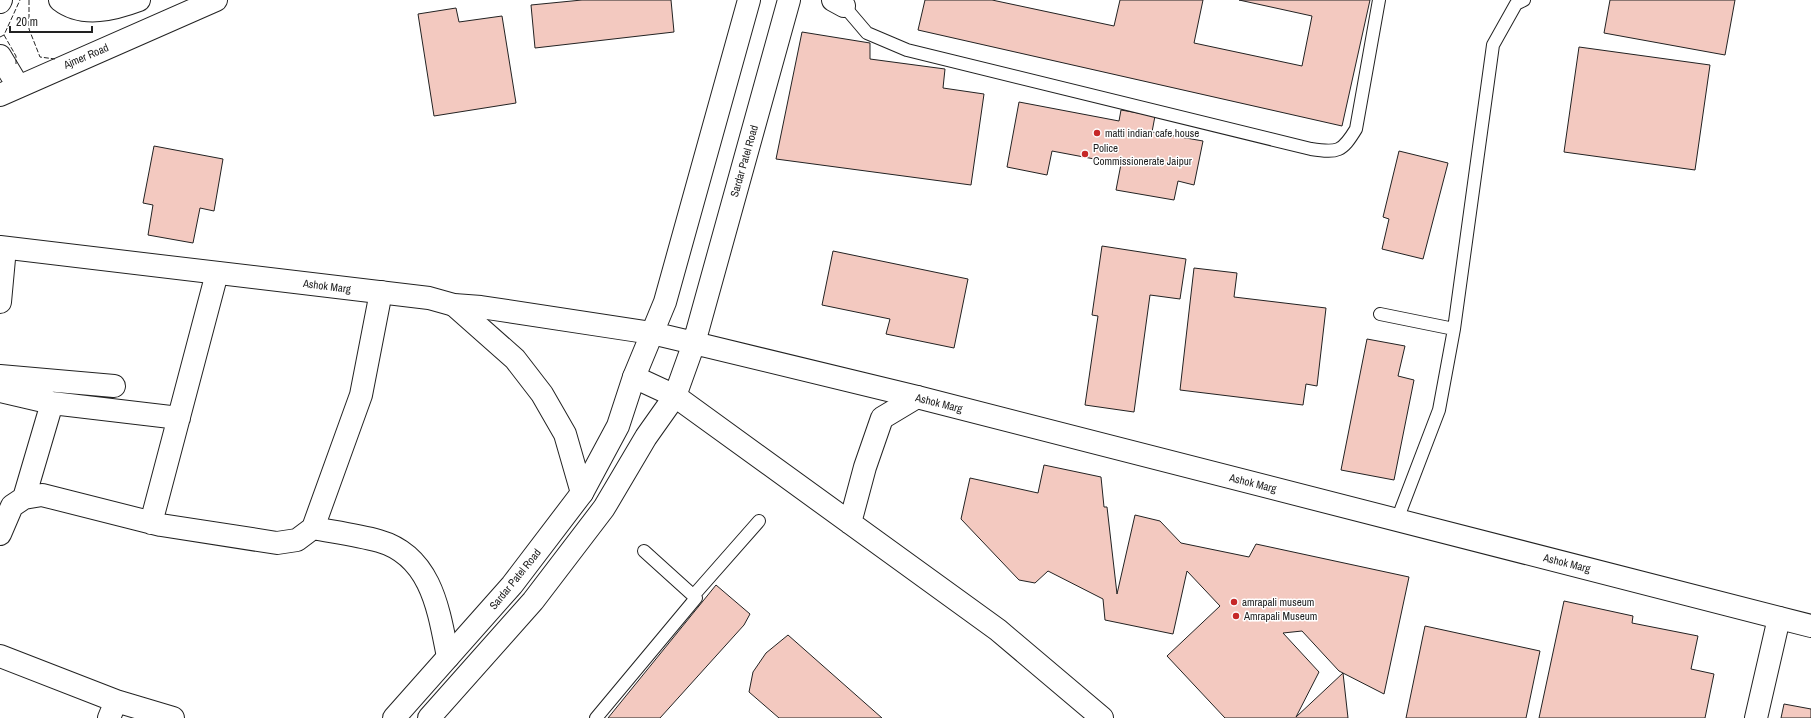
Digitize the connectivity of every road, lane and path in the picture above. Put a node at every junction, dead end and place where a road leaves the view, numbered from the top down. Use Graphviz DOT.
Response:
graph roads {
  1 [pos="60,0"];
  2 [pos="139,0"];
  3 [pos="216,0"];
  4 [pos="749,0"];
  5 [pos="790,0"];
  6 [pos="1379,0"];
  7 [pos="1524,0"];
  8 [pos="840,2"];
  9 [pos="0,56"];
  10 [pos="9,90"];
  11 [pos="2,247"];
  12 [pos="217,273"];
  13 [pos="382,292"];
  14 [pos="0,302"];
  15 [pos="454,305"];
  16 [pos="1380,314"];
  17 [pos="1454,329"];
  18 [pos="652,333"];
  19 [pos="694,343"];
  20 [pos="0,376"];
  21 [pos="634,377"];
  22 [pos="114,386"];
  23 [pos="0,391"];
  24 [pos="675,396"];
  25 [pos="917,398"];
  26 [pos="52,403"];
  27 [pos="179,418"];
  28 [pos="582,493"];
  29 [pos="24,498"];
  30 [pos="1397,520"];
  31 [pos="759,521"];
  32 [pos="151,523"];
  33 [pos="850,523"];
  34 [pos="313,528"];
  35 [pos="0,534"];
  36 [pos="644,551"];
  37 [pos="693,596"];
  38 [pos="1779,618"];
  39 [pos="1811,626"];
  40 [pos="0,656"];
  41 [pos="448,657"];
  42 [pos="113,709"];
  43 [pos="173,718"];
  44 [pos="394,718"];
  45 [pos="429,718"];
  46 [pos="596,718"];
  47 [pos="1102,718"];
  48 [pos="1756,718"];
  1 -- 2 [label="main road"];
  3 -- 10 [label="main road, Ajmer Road"];
  4 -- 18 [label="main road"];
  5 -- 19 [label="main road, Sardar Patel Road"];
  6 -- 8 [label="lane"];
  7 -- 17 [label="lane"];
  9 -- 10 [label="main road"];
  11 -- 12 [label="main road, Ashok Marg"];
  11 -- 14 [label="main road"];
  12 -- 13 [label="main road, Ashok Marg"];
  12 -- 27 [label="main road"];
  13 -- 15 [label="main road, Ashok Marg"];
  13 -- 34 [label="main road"];
  15 -- 18 [label="main road, Ashok Marg"];
  15 -- 28 [label="main road"];
  16 -- 17 [label="lane"];
  17 -- 30 [label="lane"];
  18 -- 19 [label="main road, Ashok Marg"];
  18 -- 21 [label="main road"];
  19 -- 24 [label="main road"];
  19 -- 25 [label="main road, Ashok Marg"];
  20 -- 22 [label="main road"];
  21 -- 24 [label="main road"];
  21 -- 28 [label="main road, Sardar Patel Road"];
  23 -- 26 [label="main road"];
  24 -- 33 [label="main road"];
  24 -- 45 [label="main road"];
  25 -- 30 [label="main road, Ashok Marg"];
  25 -- 33 [label="main road"];
  26 -- 27 [label="main road"];
  26 -- 29 [label="main road"];
  27 -- 32 [label="main road"];
  28 -- 41 [label="main road, Sardar Patel Road"];
  29 -- 32 [label="main road"];
  29 -- 35 [label="main road"];
  30 -- 38 [label="main road, Ashok Marg"];
  31 -- 37 [label="lane"];
  32 -- 34 [label="main road"];
  33 -- 47 [label="main road"];
  34 -- 41 [label="main road"];
  36 -- 37 [label="lane"];
  37 -- 46 [label="lane"];
  38 -- 39 [label="main road, Ashok Marg"];
  38 -- 48 [label="main road"];
  40 -- 42 [label="main road"];
  41 -- 44 [label="main road, Sardar Patel Road"];
  42 -- 43 [label="main road"];
}
